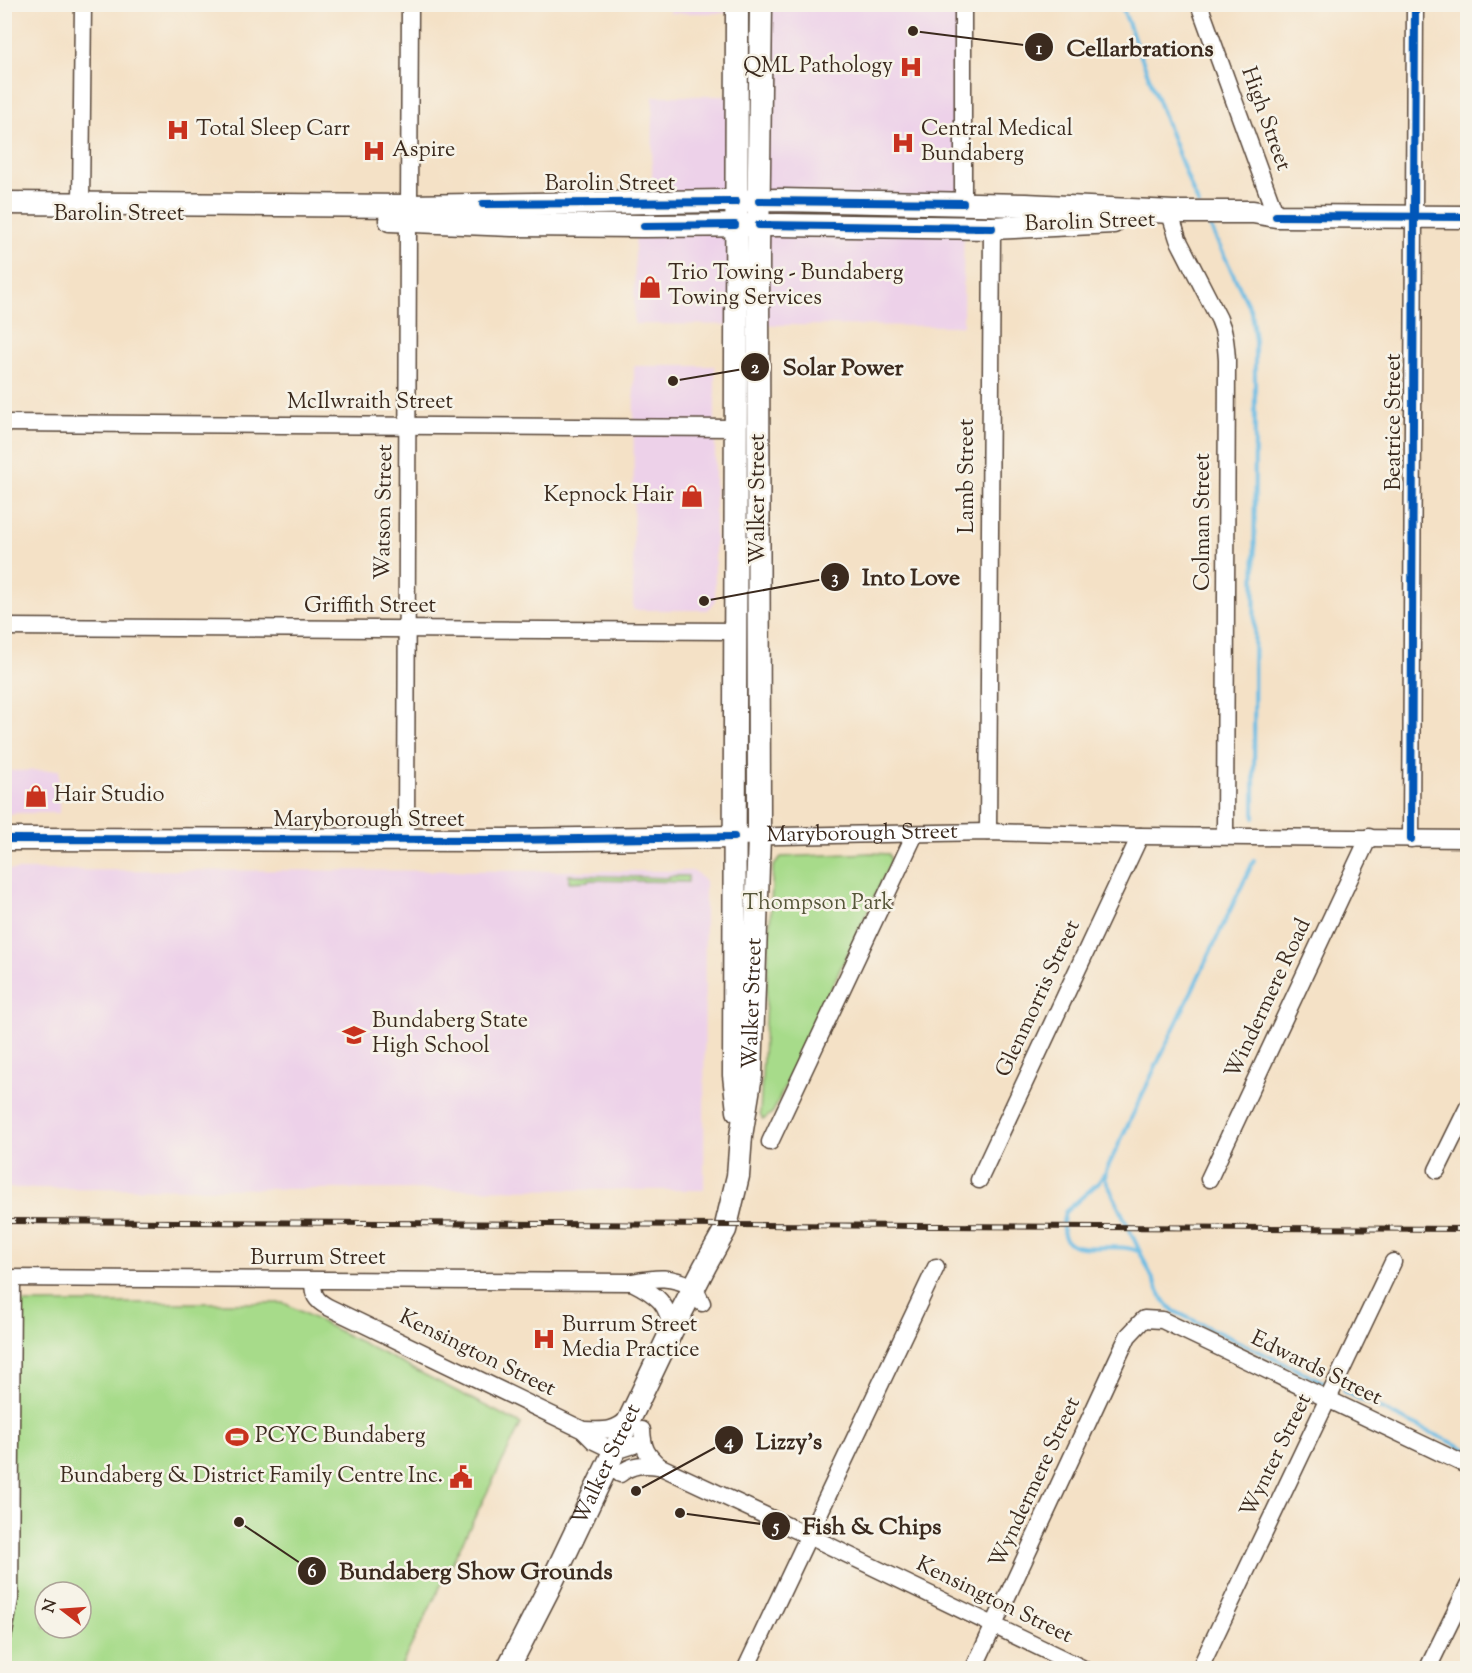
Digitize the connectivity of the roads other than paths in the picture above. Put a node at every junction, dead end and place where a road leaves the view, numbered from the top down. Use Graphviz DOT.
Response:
graph roads {
  1 [pos="83,4"];
  2 [pos="410,4"];
  3 [pos="761,4"];
  4 [pos="963,4"];
  5 [pos="1199,4"];
  6 [pos="1415,4"];
  7 [pos="738,10"];
  8 [pos="759,201"];
  9 [pos="736,202"];
  10 [pos="4,203"];
  11 [pos="963,203"];
  12 [pos="81,204"];
  13 [pos="408,213"];
  14 [pos="4,214"];
  15 [pos="1276,216"];
  16 [pos="1197,217"];
  17 [pos="1413,217"];
  18 [pos="1467,217"];
  19 [pos="1066,224"];
  20 [pos="735,225"];
  21 [pos="759,225"];
  22 [pos="992,228"];
  23 [pos="4,423"];
  24 [pos="408,426"];
  25 [pos="735,428"];
  26 [pos="4,627"];
  27 [pos="406,629"];
  28 [pos="734,631"];
  29 [pos="988,832"];
  30 [pos="915,834"];
  31 [pos="759,836"];
  32 [pos="1140,836"];
  33 [pos="1225,836"];
  34 [pos="734,837"];
  35 [pos="1370,837"];
  36 [pos="1467,838"];
  37 [pos="4,839"];
  38 [pos="406,839"];
  39 [pos="1411,839"];
  40 [pos="1467,1107"];
  41 [pos="741,1136"];
  42 [pos="770,1142"];
  43 [pos="1437,1170"];
  44 [pos="1209,1179"];
  45 [pos="979,1180"];
  46 [pos="1394,1262"];
  47 [pos="936,1267"];
  48 [pos="8,1278"];
  49 [pos="313,1281"];
  50 [pos="632,1282"];
  51 [pos="698,1295"];
  52 [pos="1144,1319"];
  53 [pos="671,1332"];
  54 [pos="1329,1398"];
  55 [pos="583,1430"];
  56 [pos="631,1435"];
  57 [pos="659,1466"];
  58 [pos="1467,1466"];
  59 [pos="620,1474"];
  60 [pos="809,1536"];
  61 [pos="1467,1586"];
  62 [pos="994,1627"];
  63 [pos="4,1633"];
  64 [pos="507,1668"];
  65 [pos="523,1668"];
  66 [pos="746,1668"];
  67 [pos="974,1668"];
  68 [pos="1082,1668"];
  69 [pos="1200,1668"];
  70 [pos="1428,1668"];
  1 -- 12 [label="street"];
  2 -- 13 [label="street, Watson Street"];
  3 -- 8 [label="main road, Walker Street"];
  4 -- 11 [label="street"];
  5 -- 15 [label="street, High Street"];
  6 -- 17 [label="street, Beatrice Street"];
  7 -- 9 [label="main road, Walker Street"];
  8 -- 9 [label="main road, Barolin Street"];
  8 -- 11 [label="main road, Barolin Street"];
  8 -- 21 [label="main road, Walker Street"];
  9 -- 13 [label="main road, Barolin Street"];
  9 -- 20 [label="main road, Walker Street"];
  10 -- 12 [label="main road, Barolin Street"];
  11 -- 16 [label="main road, Barolin Street"];
  11 -- 19 [label="main road"];
  12 -- 13 [label="main road, Barolin Street"];
  13 -- 14 [label="main road, Barolin Street"];
  13 -- 20 [label="main road, Barolin Street"];
  13 -- 24 [label="street, Watson Street"];
  15 -- 16 [label="main road, Barolin Street"];
  15 -- 17 [label="main road, Barolin Street"];
  16 -- 19 [label="main road, Barolin Street"];
  16 -- 33 [label="street, Colman Street"];
  17 -- 18 [label="main road, Barolin Street"];
  17 -- 39 [label="street, Beatrice Street"];
  19 -- 22 [label="main road, Barolin Street"];
  20 -- 21 [label="main road, Barolin Street"];
  20 -- 25 [label="main road, Walker Street"];
  21 -- 22 [label="main road, Barolin Street"];
  21 -- 31 [label="main road, Walker Street"];
  22 -- 29 [label="street, Lamb Street"];
  23 -- 24 [label="street, McIlwraith Street"];
  24 -- 25 [label="street, McIlwraith Street"];
  24 -- 27 [label="street, Watson Street"];
  25 -- 28 [label="main road, Walker Street"];
  26 -- 27 [label="street, Griffith Street"];
  27 -- 28 [label="street, Griffith Street"];
  27 -- 38 [label="street, Watson Street"];
  28 -- 34 [label="main road, Walker Street"];
  29 -- 30 [label="street, Maryborough Street"];
  29 -- 32 [label="street, Maryborough Street"];
  30 -- 31 [label="street, Maryborough Street"];
  30 -- 42 [label="street"];
  31 -- 34 [label="street, Maryborough Street"];
  31 -- 41 [label="main road, Walker Street"];
  32 -- 33 [label="street, Maryborough Street"];
  32 -- 45 [label="street, Glenmorris Street"];
  33 -- 35 [label="street, Maryborough Street"];
  34 -- 38 [label="main road, Maryborough Street"];
  34 -- 41 [label="main road, Walker Street"];
  35 -- 39 [label="street, Maryborough Street"];
  35 -- 44 [label="street, Windermere Road"];
  36 -- 39 [label="street, Maryborough Street"];
  37 -- 38 [label="main road, Maryborough Street"];
  40 -- 43 [label="street"];
  41 -- 51 [label="main road, Walker Street"];
  46 -- 54 [label="street, Wynter Street"];
  47 -- 60 [label="street"];
  48 -- 49 [label="street, Burrum Street"];
  48 -- 63 [label="street"];
  49 -- 50 [label="street, Burrum Street"];
  49 -- 55 [label="street, Kensington Street"];
  50 -- 51 [label="street, Burrum Street"];
  50 -- 53 [label="street"];
  51 -- 53 [label="main road, Walker Street"];
  51 -- 56 [label="main road, Walker Street"];
  52 -- 54 [label="street, Edwards Street"];
  52 -- 62 [label="street, Wyndermere Street"];
  53 -- 56 [label="main road, Walker Street"];
  54 -- 58 [label="street, Edwards Street"];
  54 -- 69 [label="street, Wynter Street"];
  55 -- 56 [label="street"];
  55 -- 56 [label="street, Kensington Street"];
  56 -- 57 [label="street"];
  56 -- 59 [label="main road, Walker Street"];
  56 -- 64 [label="main road, Walker Street"];
  57 -- 59 [label="street, Kensington Street"];
  57 -- 60 [label="street, Kensington Street"];
  59 -- 65 [label="main road, Walker Street"];
  60 -- 62 [label="street, Kensington Street"];
  60 -- 66 [label="street"];
  61 -- 70 [label="street"];
  62 -- 67 [label="street, Wyndermere Street"];
  62 -- 68 [label="street, Kensington Street"];
}
